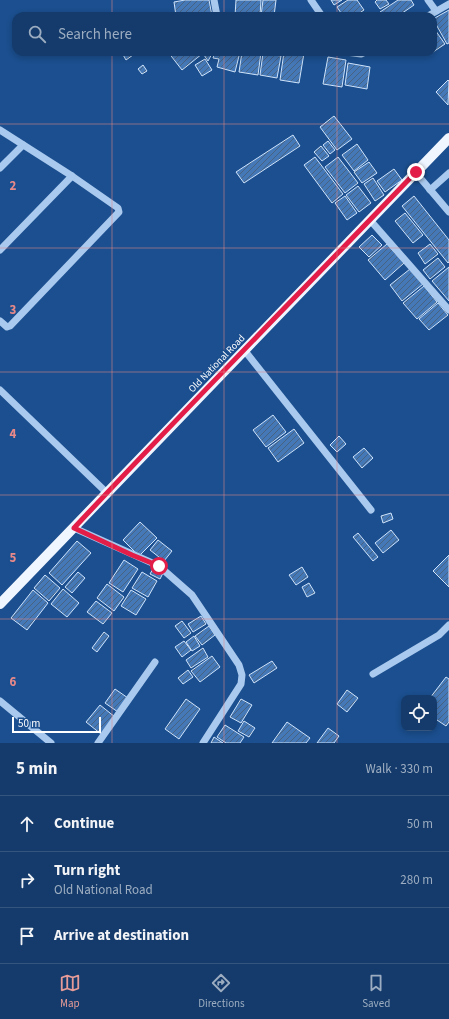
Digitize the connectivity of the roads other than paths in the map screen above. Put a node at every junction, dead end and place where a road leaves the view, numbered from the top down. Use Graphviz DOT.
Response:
graph roads {
  1 [pos="214,0"];
  2 [pos="311,0"];
  3 [pos="428,0"];
  4 [pos="449,4"];
  5 [pos="436,11"];
  6 [pos="216,12"];
  7 [pos="319,12"];
  8 [pos="0,130"];
  9 [pos="449,138"];
  10 [pos="23,145"];
  11 [pos="0,168"];
  12 [pos="416,172"];
  13 [pos="449,173"];
  14 [pos="72,176"];
  15 [pos="430,190"];
  16 [pos="449,212"];
  17 [pos="370,220"];
  18 [pos="0,250"];
  19 [pos="449,310"];
  20 [pos="0,321"];
  21 [pos="245,351"];
  22 [pos="0,390"];
  23 [pos="107,493"];
  24 [pos="371,510"];
  25 [pos="74,528"];
  26 [pos="0,604"];
  27 [pos="449,625"];
  28 [pos="154,662"];
  29 [pos="373,674"];
  30 [pos="0,701"];
  31 [pos="51,743"];
  32 [pos="98,743"];
  33 [pos="203,743"];
  1 -- 6 [label="street"];
  2 -- 7 [label="street"];
  3 -- 5 [label="street"];
  4 -- 5 [label="street"];
  8 -- 10 [label="street"];
  9 -- 12 [label="main road, Old National Road"];
  10 -- 11 [label="street"];
  10 -- 14 [label="street"];
  12 -- 15 [label="street"];
  12 -- 17 [label="main road, Old National Road"];
  13 -- 15 [label="street"];
  14 -- 18 [label="street"];
  14 -- 20 [label="street"];
  15 -- 16 [label="street"];
  17 -- 19 [label="street"];
  17 -- 21 [label="main road, Old National Road"];
  21 -- 23 [label="main road, Old National Road"];
  21 -- 24 [label="street"];
  22 -- 23 [label="street"];
  23 -- 25 [label="main road, Old National Road"];
  25 -- 26 [label="main road, Old National Road"];
  25 -- 33 [label="street"];
  27 -- 29 [label="street"];
  28 -- 32 [label="street"];
  30 -- 31 [label="street"];
}
